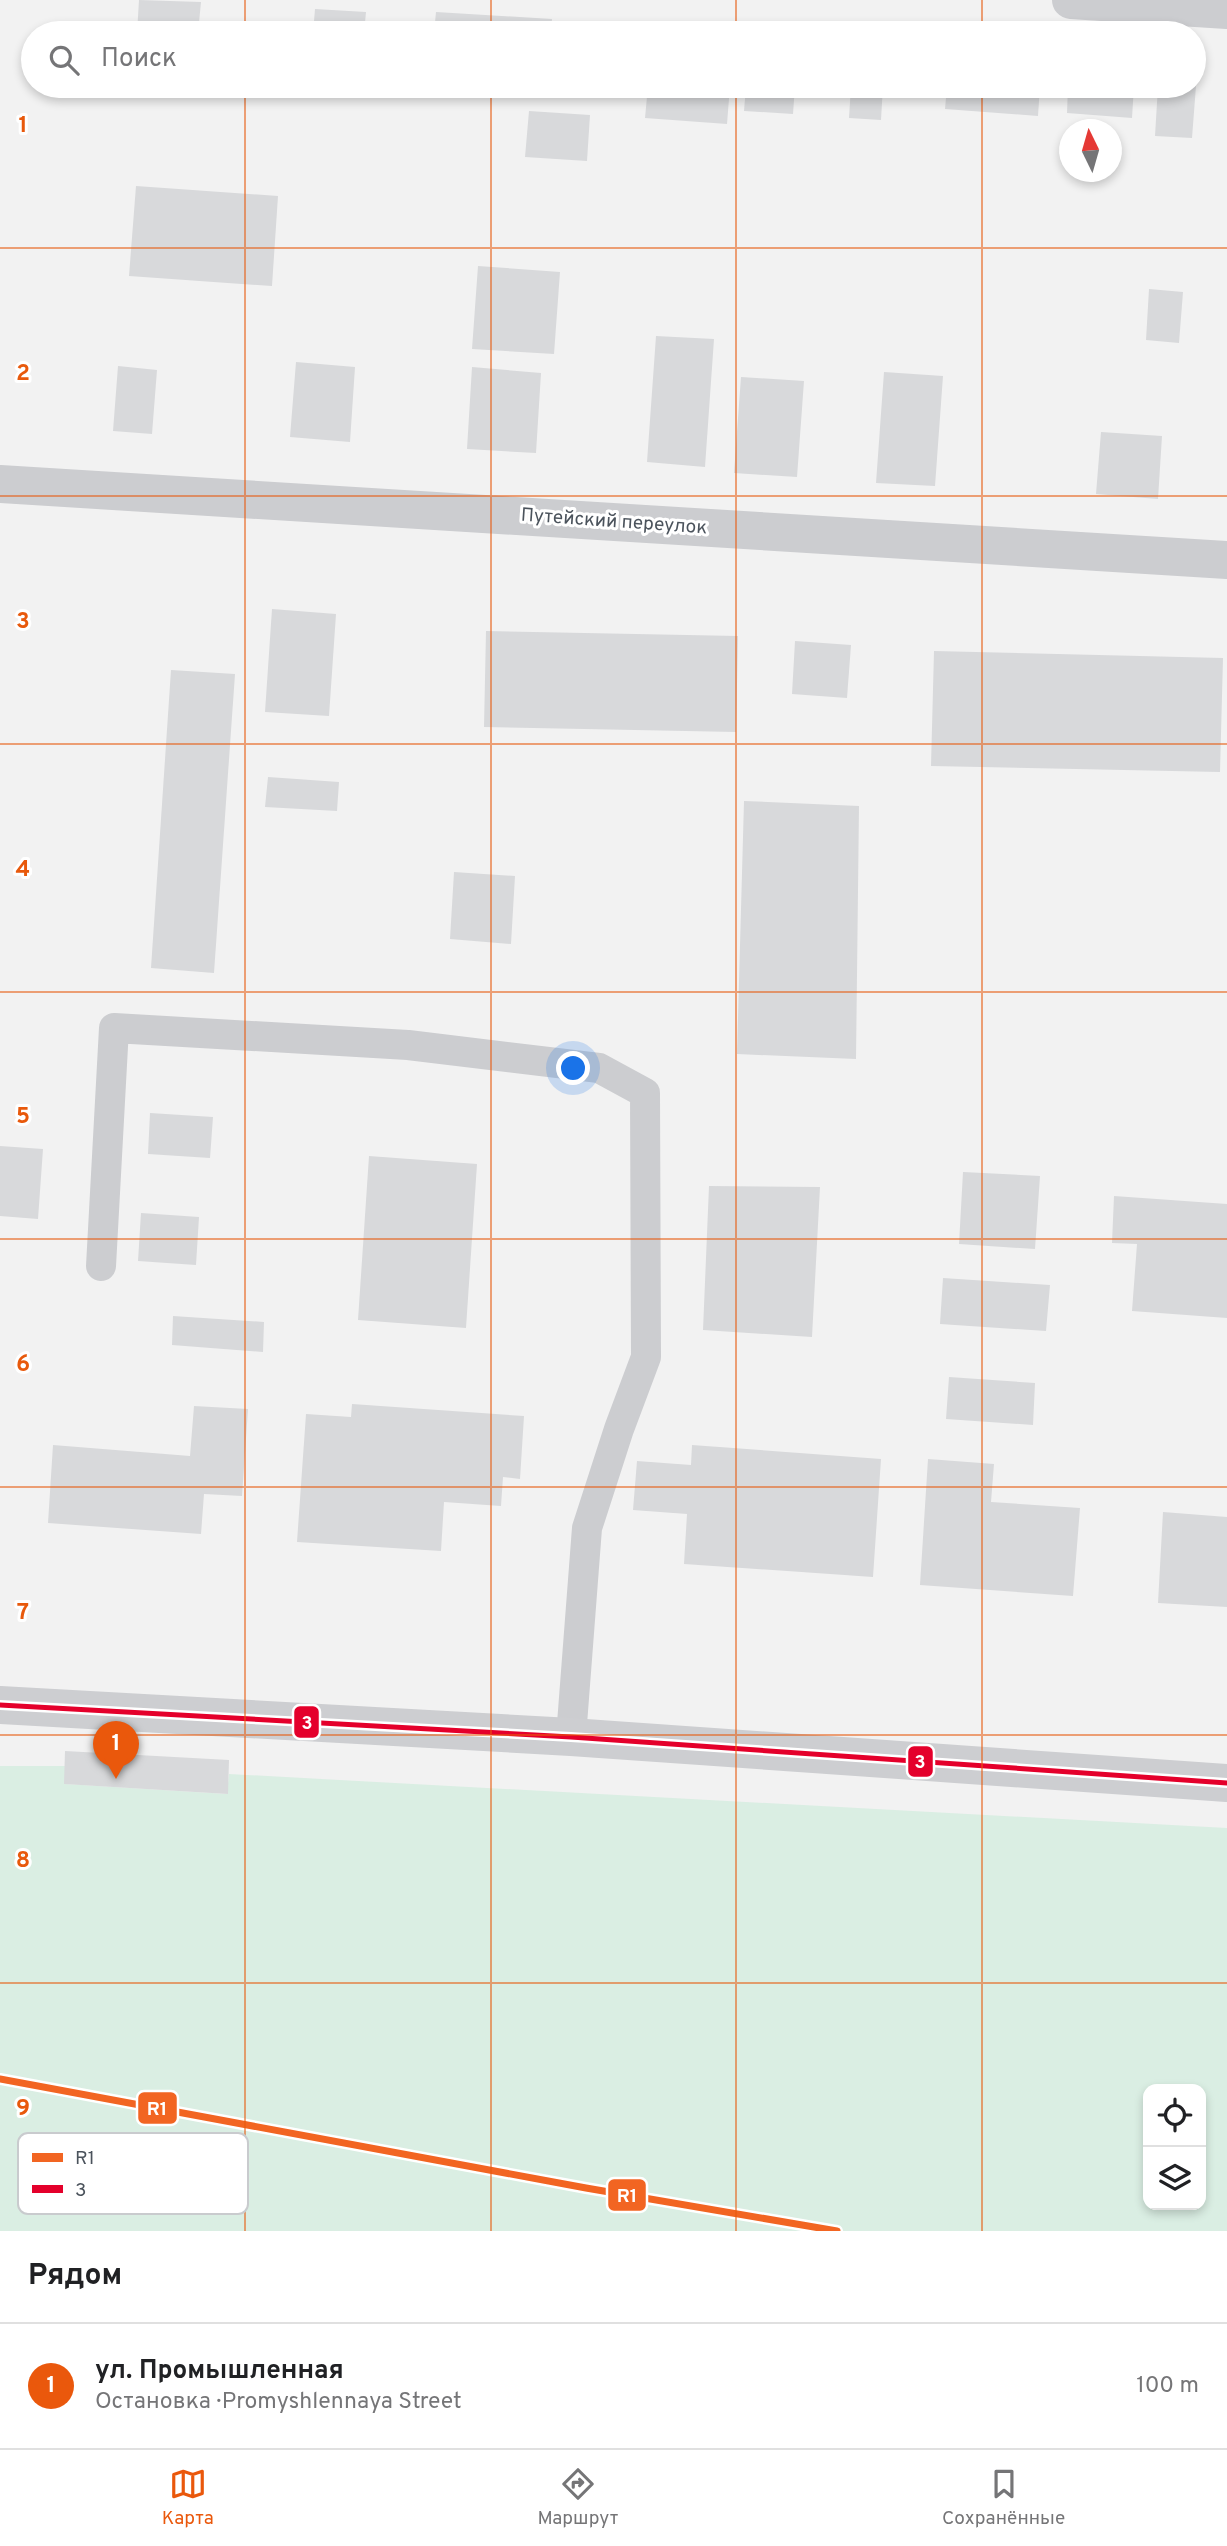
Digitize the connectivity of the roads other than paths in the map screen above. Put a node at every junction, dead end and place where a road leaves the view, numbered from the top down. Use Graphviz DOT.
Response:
graph roads {
  1 [pos="1071,0"];
  2 [pos="1227,10"];
  3 [pos="0,484"];
  4 [pos="1227,560"];
  5 [pos="102,1266"];
  6 [pos="0,1705"];
  7 [pos="571,1737"];
  8 [pos="1227,1783"];
  1 -- 2 [label="street"];
  3 -- 4 [label="street, Путейский переулок"];
  5 -- 7 [label="lane"];
  6 -- 7 [label="main road"];
  7 -- 8 [label="main road"];
}
